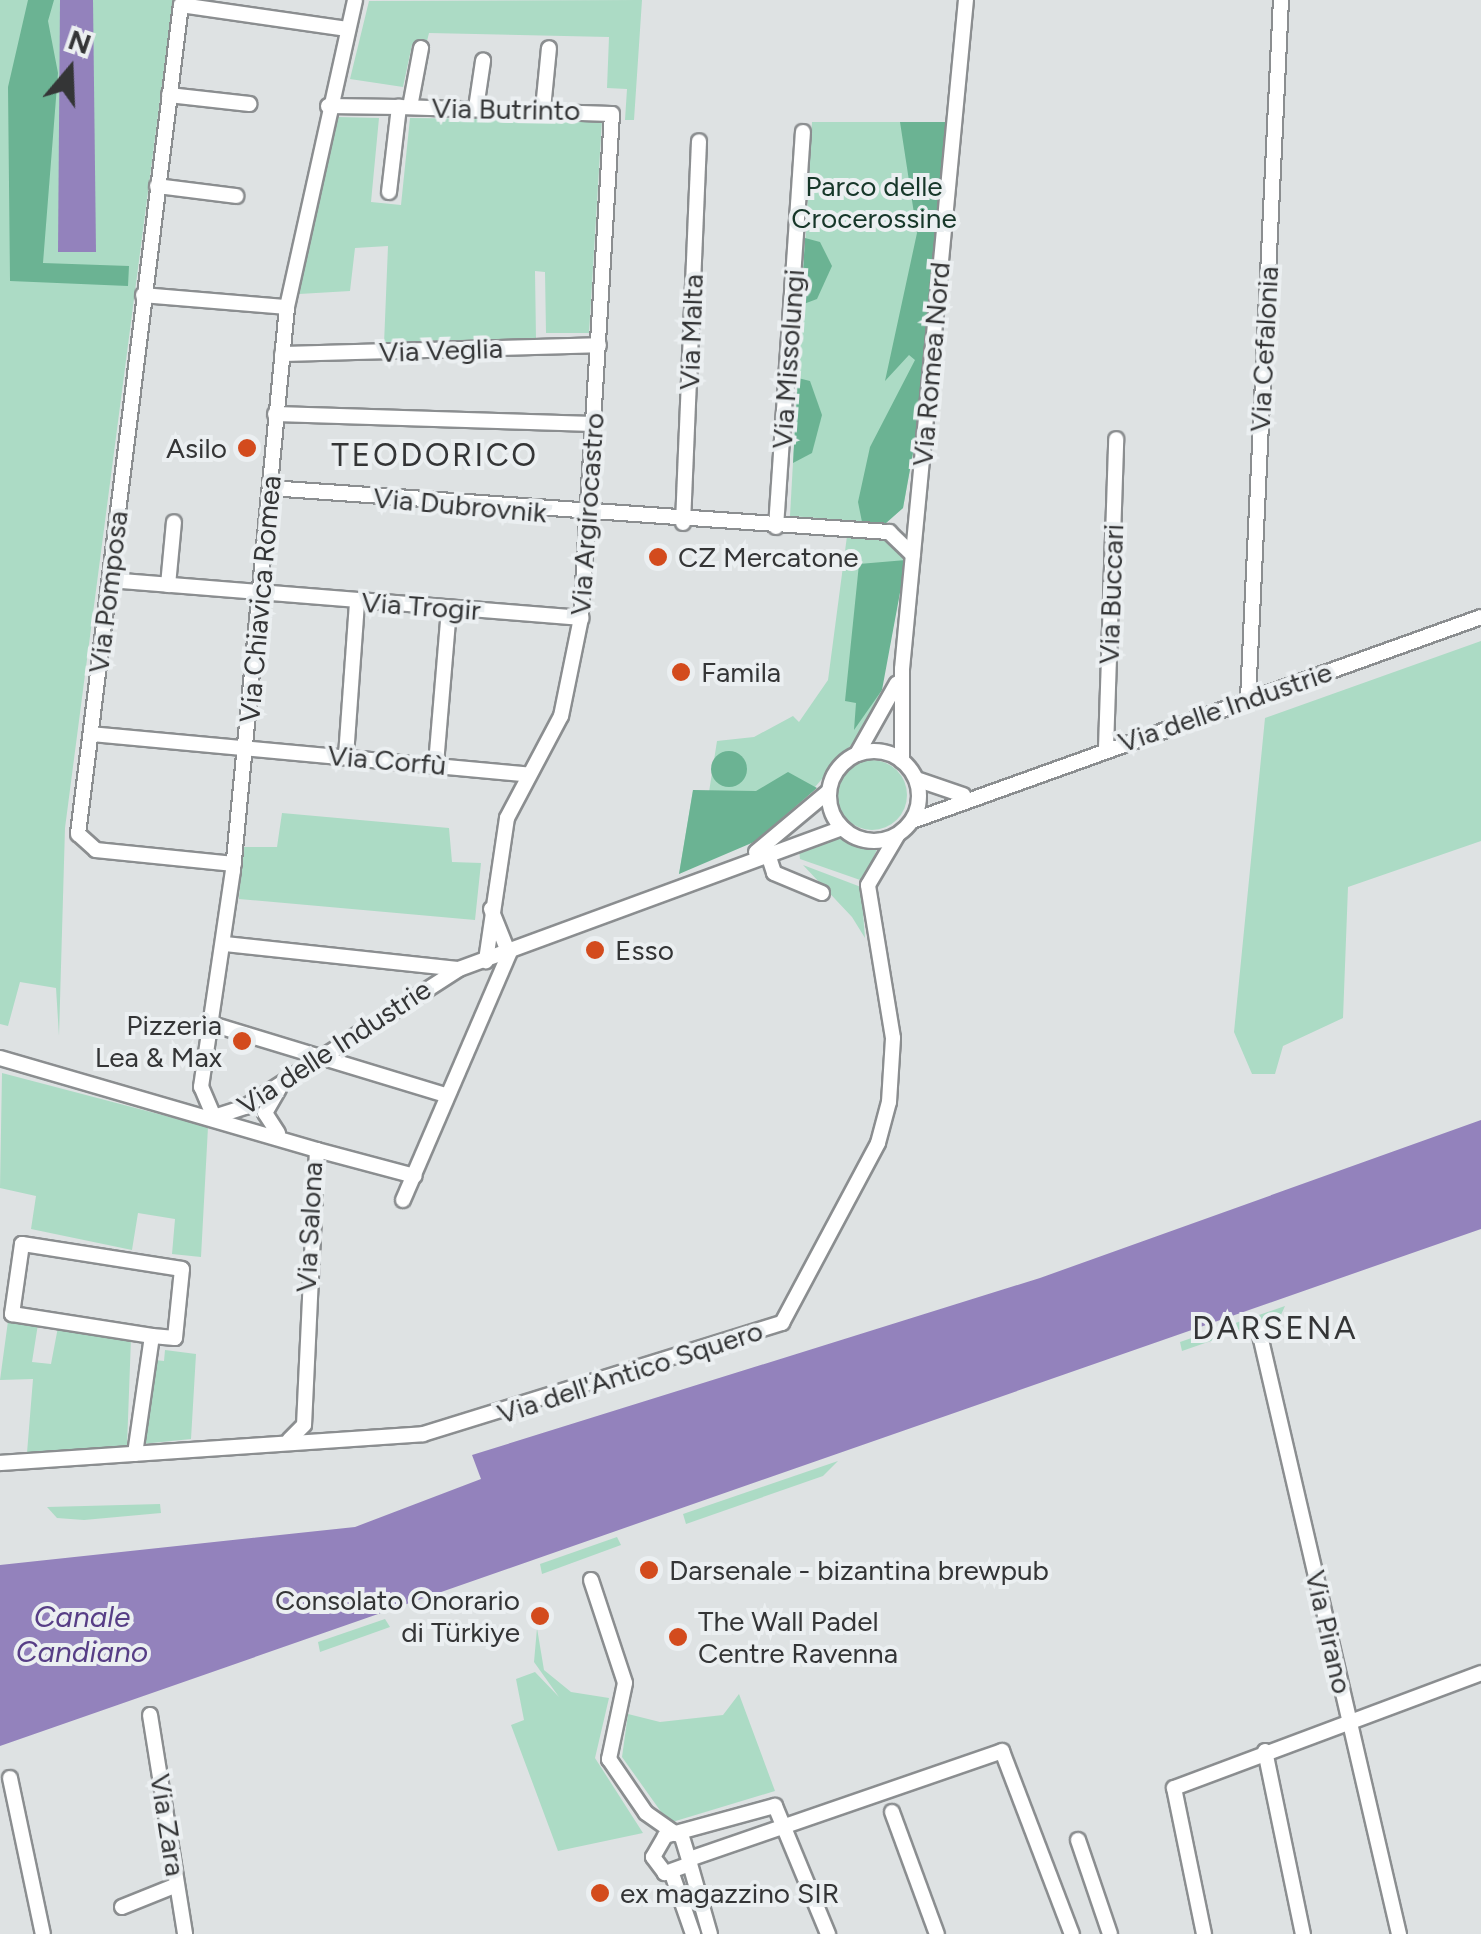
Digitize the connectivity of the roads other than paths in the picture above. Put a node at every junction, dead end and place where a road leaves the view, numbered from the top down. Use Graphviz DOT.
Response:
graph roads {
  1 [pos="355,0"];
  2 [pos="963,0"];
  3 [pos="1281,0"];
  4 [pos="347,29"];
  5 [pos="420,48"];
  6 [pos="550,48"];
  7 [pos="482,61"];
  8 [pos="169,95"];
  9 [pos="249,104"];
  10 [pos="328,106"];
  11 [pos="404,107"];
  12 [pos="476,108"];
  13 [pos="544,109"];
  14 [pos="612,114"];
  15 [pos="803,132"];
  16 [pos="699,141"];
  17 [pos="157,186"];
  18 [pos="389,192"];
  19 [pos="236,196"];
  20 [pos="143,295"];
  21 [pos="287,307"];
  22 [pos="599,345"];
  23 [pos="282,354"];
  24 [pos="275,414"];
  25 [pos="594,424"];
  26 [pos="1116,439"];
  27 [pos="920,483"];
  28 [pos="270,488"];
  29 [pos="590,516"];
  30 [pos="174,522"];
  31 [pos="683,523"];
  32 [pos="776,527"];
  33 [pos="890,532"];
  34 [pos="913,554"];
  35 [pos="110,580"];
  36 [pos="168,585"];
  37 [pos="260,593"];
  38 [pos="357,601"];
  39 [pos="450,608"];
  40 [pos="1481,617"];
  41 [pos="581,618"];
  42 [pos="902,668"];
  43 [pos="1248,698"];
  44 [pos="92,734"];
  45 [pos="247,747"];
  46 [pos="1106,748"];
  47 [pos="858,754"];
  48 [pos="346,756"];
  49 [pos="902,761"];
  50 [pos="436,764"];
  51 [pos="526,774"];
  52 [pos="916,779"];
  53 [pos="829,791"];
  54 [pos="969,795"];
  55 [pos="912,822"];
  56 [pos="842,828"];
  57 [pos="897,836"];
  58 [pos="766,848"];
  59 [pos="234,864"];
  60 [pos="822,893"];
  61 [pos="489,898"];
  62 [pos="864,943"];
  63 [pos="225,944"];
  64 [pos="509,954"];
  65 [pos="486,961"];
  66 [pos="876,961"];
  67 [pos="459,969"];
  68 [pos="214,1025"];
  69 [pos="323,1053"];
  70 [pos="0,1058"];
  71 [pos="285,1082"];
  72 [pos="201,1086"];
  73 [pos="442,1094"];
  74 [pos="166,1103"];
  75 [pos="214,1117"];
  76 [pos="282,1137"];
  77 [pos="316,1150"];
  78 [pos="415,1176"];
  79 [pos="403,1200"];
  80 [pos="1258,1331"];
  81 [pos="152,1336"];
  82 [pos="279,1443"];
  83 [pos="134,1454"];
  84 [pos="0,1464"];
  85 [pos="591,1580"];
  86 [pos="1481,1673"];
  87 [pos="150,1716"];
  88 [pos="1350,1722"];
  89 [pos="1265,1751"];
  90 [pos="10,1778"];
  91 [pos="646,1812"];
  92 [pos="892,1812"];
  93 [pos="790,1824"];
  94 [pos="680,1836"];
  95 [pos="1078,1840"];
  96 [pos="655,1844"];
  97 [pos="691,1861"];
  98 [pos="672,1874"];
  99 [pos="177,1886"];
  100 [pos="122,1907"];
  101 [pos="43,1934"];
  102 [pos="185,1934"];
  103 [pos="694,1934"];
  104 [pos="710,1934"];
  105 [pos="828,1934"];
  106 [pos="936,1934"];
  107 [pos="1072,1934"];
  108 [pos="1110,1934"];
  109 [pos="1204,1934"];
  110 [pos="1303,1934"];
  111 [pos="1399,1934"];
  1 -- 4 [label="street, Via Chiavica Romea"];
  2 -- 27 [label="street, Via Romea Nord"];
  3 -- 43 [label="street, Via Cefalonia"];
  4 -- 8 [label="street, Via Pomposa"];
  4 -- 10 [label="street, Via Chiavica Romea"];
  5 -- 11 [label="street"];
  6 -- 13 [label="street"];
  7 -- 12 [label="street"];
  8 -- 9 [label="street"];
  8 -- 17 [label="street, Via Pomposa"];
  10 -- 11 [label="street, Via Butrinto"];
  10 -- 21 [label="street, Via Chiavica Romea"];
  11 -- 12 [label="street, Via Butrinto"];
  11 -- 18 [label="street, Via Butrinto"];
  12 -- 13 [label="street, Via Butrinto"];
  13 -- 14 [label="street, Via Butrinto"];
  14 -- 22 [label="street, Via Argirocastro"];
  15 -- 32 [label="street, Via Missolungi"];
  16 -- 31 [label="street, Via Malta"];
  17 -- 19 [label="street"];
  17 -- 20 [label="street, Via Pomposa"];
  20 -- 21 [label="street"];
  20 -- 35 [label="street, Via Pomposa"];
  21 -- 23 [label="street, Via Chiavica Romea"];
  22 -- 23 [label="street, Via Veglia"];
  22 -- 25 [label="street, Via Argirocastro"];
  23 -- 24 [label="street, Via Chiavica Romea"];
  24 -- 25 [label="street"];
  24 -- 28 [label="street, Via Chiavica Romea"];
  25 -- 29 [label="street, Via Argirocastro"];
  26 -- 46 [label="street, Via Buccari"];
  27 -- 33 [label="street"];
  27 -- 34 [label="street, Via Romea Nord"];
  28 -- 29 [label="street, Via Dubrovnik"];
  28 -- 37 [label="street, Via Chiavica Romea"];
  29 -- 31 [label="street, Via Dubrovnik"];
  29 -- 41 [label="street, Via Argirocastro"];
  30 -- 36 [label="street"];
  31 -- 32 [label="street, Via Dubrovnik"];
  32 -- 33 [label="street, Via Dubrovnik"];
  33 -- 34 [label="street"];
  34 -- 42 [label="street, Via Romea Nord"];
  35 -- 36 [label="street, Via Trogir"];
  35 -- 44 [label="street, Via Pomposa"];
  36 -- 37 [label="street, Via Trogir"];
  37 -- 38 [label="street, Via Trogir"];
  37 -- 45 [label="street, Via Chiavica Romea"];
  38 -- 39 [label="street, Via Trogir"];
  38 -- 48 [label="street"];
  39 -- 41 [label="street, Via Trogir"];
  39 -- 50 [label="street"];
  40 -- 43 [label="street, Via delle Industrie"];
  41 -- 51 [label="street, Via Argirocastro"];
  42 -- 47 [label="street, Via Romea Nord"];
  42 -- 49 [label="street, Via Romea Nord"];
  43 -- 46 [label="street, Via delle Industrie"];
  44 -- 45 [label="street, Via Corfù"];
  44 -- 59 [label="street, Via Pomposa"];
  45 -- 48 [label="street, Via Corfù"];
  45 -- 59 [label="street, Via Chiavica Romea"];
  46 -- 54 [label="street, Via delle Industrie"];
  47 -- 49 [label="street"];
  47 -- 53 [label="street"];
  48 -- 50 [label="street, Via Corfù"];
  49 -- 52 [label="street"];
  50 -- 51 [label="street, Via Corfù"];
  51 -- 61 [label="street, Via Argirocastro"];
  52 -- 54 [label="street"];
  52 -- 55 [label="street"];
  53 -- 56 [label="street"];
  53 -- 58 [label="street, Via delle Industrie"];
  54 -- 55 [label="street, Via delle Industrie"];
  55 -- 57 [label="street"];
  56 -- 57 [label="street"];
  56 -- 58 [label="street, Via delle Industrie"];
  57 -- 66 [label="street, Via dell'Antico Squero"];
  58 -- 60 [label="street"];
  58 -- 64 [label="street, Via delle Industrie"];
  59 -- 63 [label="street, Via Chiavica Romea"];
  61 -- 64 [label="street"];
  61 -- 65 [label="street, Via Argirocastro"];
  62 -- 66 [label="street"];
  63 -- 67 [label="street"];
  63 -- 68 [label="street, Via Chiavica Romea"];
  64 -- 65 [label="street, Via delle Industrie"];
  64 -- 73 [label="street"];
  65 -- 67 [label="street, Via delle Industrie"];
  66 -- 82 [label="street, Via dell'Antico Squero"];
  67 -- 69 [label="street, Via delle Industrie"];
  68 -- 69 [label="street"];
  68 -- 72 [label="street, Via Chiavica Romea"];
  69 -- 71 [label="street, Via delle Industrie"];
  69 -- 73 [label="street"];
  70 -- 74 [label="street"];
  71 -- 75 [label="street, Via delle Industrie"];
  71 -- 76 [label="street"];
  72 -- 74 [label="street, Via delle Industrie"];
  72 -- 75 [label="street, Via delle Industrie"];
  73 -- 78 [label="street"];
  74 -- 75 [label="street, Via Salona"];
  75 -- 76 [label="street, Via Salona"];
  76 -- 77 [label="street, Via Salona"];
  77 -- 78 [label="street"];
  77 -- 82 [label="street, Via Salona"];
  78 -- 79 [label="street"];
  80 -- 88 [label="street, Via Pirano"];
  81 -- 81 [label="street"];
  81 -- 83 [label="street"];
  82 -- 83 [label="street, Via dell'Antico Squero"];
  83 -- 84 [label="street, Via dell'Antico Squero"];
  85 -- 91 [label="street"];
  86 -- 88 [label="street"];
  87 -- 99 [label="street, Via Zara"];
  88 -- 89 [label="street"];
  88 -- 111 [label="street, Via Pirano"];
  89 -- 109 [label="street"];
  89 -- 110 [label="street"];
  90 -- 101 [label="street"];
  91 -- 94 [label="street"];
  91 -- 96 [label="street"];
  92 -- 106 [label="street"];
  93 -- 94 [label="street"];
  93 -- 97 [label="street"];
  93 -- 105 [label="street"];
  93 -- 107 [label="street"];
  94 -- 96 [label="street"];
  94 -- 97 [label="street"];
  95 -- 108 [label="street"];
  96 -- 98 [label="street"];
  97 -- 98 [label="street"];
  97 -- 104 [label="street"];
  98 -- 103 [label="street"];
  99 -- 100 [label="street"];
  99 -- 102 [label="street, Via Zara"];
}
